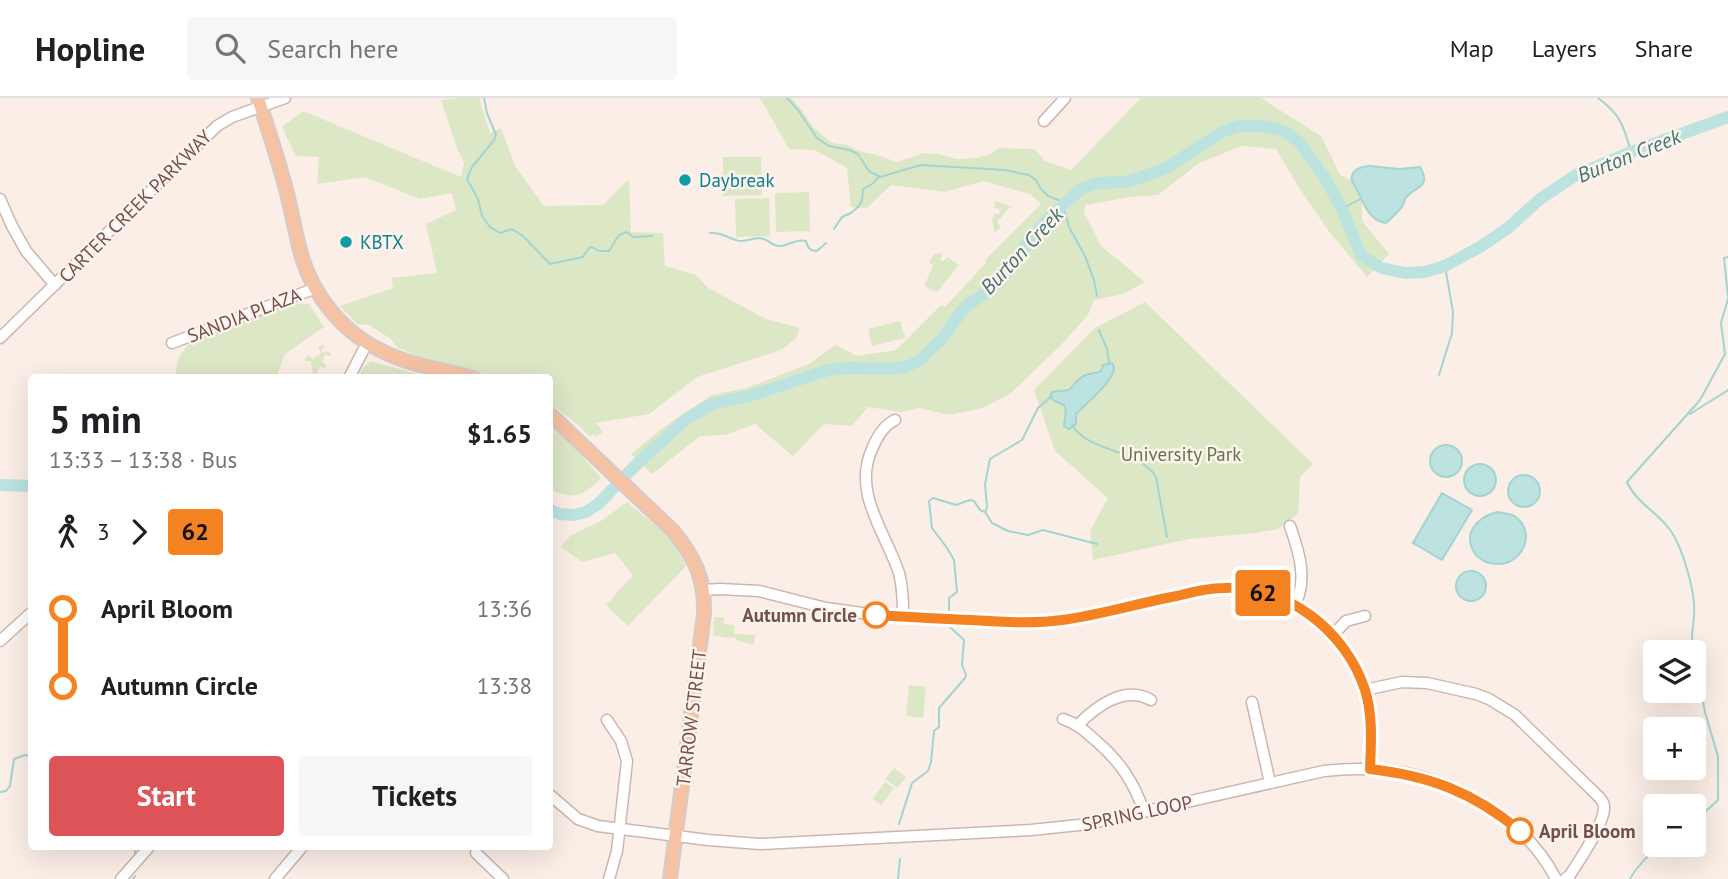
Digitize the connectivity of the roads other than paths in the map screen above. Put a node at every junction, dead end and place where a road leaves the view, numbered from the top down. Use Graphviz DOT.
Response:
graph roads {
  1 [pos="285,98"];
  2 [pos="1065,98"];
  3 [pos="259,102"];
  4 [pos="1044,121"];
  5 [pos="0,199"];
  6 [pos="54,285"];
  7 [pos="316,288"];
  8 [pos="0,338"];
  9 [pos="172,343"];
  10 [pos="367,343"];
  11 [pos="351,374"];
  12 [pos="458,374"];
  13 [pos="553,417"];
  14 [pos="895,420"];
  15 [pos="1290,526"];
  16 [pos="703,590"];
  17 [pos="1295,605"];
  18 [pos="28,616"];
  19 [pos="1365,616"];
  20 [pos="903,617"];
  21 [pos="1333,635"];
  22 [pos="0,641"];
  23 [pos="1365,690"];
  24 [pos="1151,700"];
  25 [pos="1252,702"];
  26 [pos="1063,719"];
  27 [pos="607,720"];
  28 [pos="1078,725"];
  29 [pos="1370,769"];
  30 [pos="1270,783"];
  31 [pos="553,798"];
  32 [pos="1144,812"];
  33 [pos="620,829"];
  34 [pos="675,836"];
  35 [pos="146,850"];
  36 [pos="299,850"];
  37 [pos="476,853"];
  38 [pos="121,879"];
  39 [pos="275,879"];
  40 [pos="503,879"];
  41 [pos="609,879"];
  42 [pos="670,879"];
  43 [pos="1556,879"];
  44 [pos="1565,879"];
  1 -- 3 [label="street, CARTER CREEK PARKWAY"];
  2 -- 4 [label="street"];
  3 -- 6 [label="street, CARTER CREEK PARKWAY"];
  3 -- 7 [label="main road"];
  5 -- 6 [label="street"];
  6 -- 8 [label="street, CARTER CREEK PARKWAY"];
  7 -- 9 [label="street, SANDIA PLAZA"];
  7 -- 10 [label="main road"];
  10 -- 11 [label="street"];
  10 -- 12 [label="main road"];
  13 -- 16 [label="main road, TARROW STREET"];
  14 -- 20 [label="street"];
  15 -- 17 [label="street"];
  16 -- 20 [label="street"];
  16 -- 34 [label="main road, TARROW STREET"];
  17 -- 20 [label="street"];
  17 -- 21 [label="street"];
  18 -- 22 [label="street"];
  19 -- 21 [label="street"];
  21 -- 23 [label="street"];
  23 -- 29 [label="street"];
  23 -- 44 [label="street"];
  24 -- 28 [label="street"];
  25 -- 30 [label="street"];
  26 -- 28 [label="street"];
  27 -- 33 [label="street"];
  28 -- 32 [label="street"];
  29 -- 30 [label="street, SPRING LOOP"];
  29 -- 43 [label="street, SPRING LOOP"];
  30 -- 32 [label="street, SPRING LOOP"];
  31 -- 33 [label="street, SPRING LOOP"];
  32 -- 34 [label="street, SPRING LOOP"];
  33 -- 34 [label="street, SPRING LOOP"];
  33 -- 41 [label="street"];
  34 -- 42 [label="main road, TARROW STREET"];
  35 -- 38 [label="street"];
  36 -- 39 [label="street"];
  37 -- 40 [label="street"];
}
